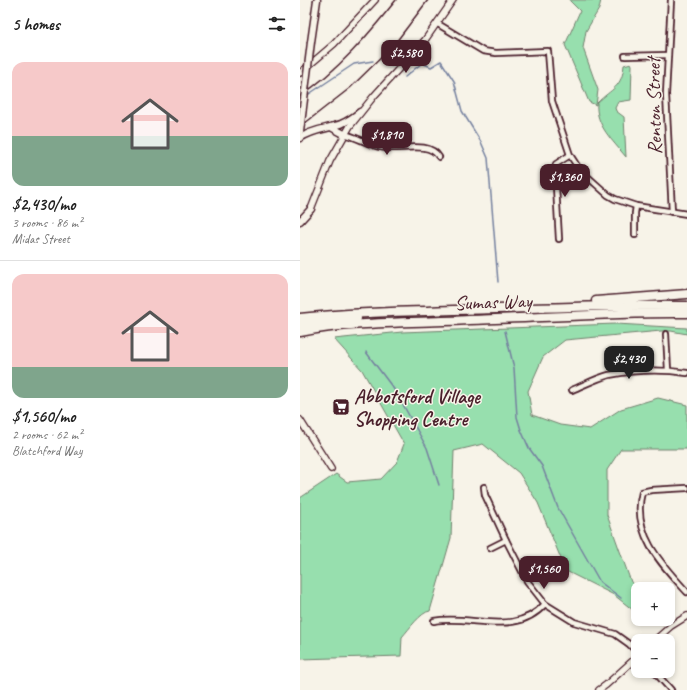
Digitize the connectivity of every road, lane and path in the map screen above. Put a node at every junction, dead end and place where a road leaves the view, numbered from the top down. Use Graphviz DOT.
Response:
graph roads {
  1 [pos="315,0"];
  2 [pos="375,0"];
  3 [pos="454,0"];
  4 [pos="671,0"];
  5 [pos="438,24"];
  6 [pos="668,55"];
  7 [pos="625,56"];
  8 [pos="300,73"];
  9 [pos="360,112"];
  10 [pos="331,127"];
  11 [pos="300,132"];
  12 [pos="344,134"];
  13 [pos="300,138"];
  14 [pos="570,155"];
  15 [pos="439,157"];
  16 [pos="636,206"];
  17 [pos="311,209"];
  18 [pos="672,212"];
  19 [pos="687,214"];
  20 [pos="300,221"];
  21 [pos="635,235"];
  22 [pos="559,239"];
  23 [pos="687,294"];
  24 [pos="687,306"];
  25 [pos="469,310"];
  26 [pos="406,311"];
  27 [pos="687,313"];
  28 [pos="572,316"];
  29 [pos="300,318"];
  30 [pos="687,318"];
  31 [pos="300,325"];
  32 [pos="300,332"];
  33 [pos="666,334"];
  34 [pos="668,370"];
  35 [pos="687,373"];
  36 [pos="572,390"];
  37 [pos="300,420"];
  38 [pos="331,469"];
  39 [pos="484,487"];
  40 [pos="687,488"];
  41 [pos="506,540"];
  42 [pos="490,548"];
  43 [pos="687,592"];
  44 [pos="545,604"];
  45 [pos="687,616"];
  46 [pos="434,621"];
  47 [pos="662,634"];
  48 [pos="631,646"];
  49 [pos="631,661"];
  50 [pos="660,678"];
  51 [pos="599,690"];
  52 [pos="671,690"];
  1 -- 11 [label="main road, bridge"];
  2 -- 8 [label="street"];
  3 -- 5 [label="street"];
  4 -- 6 [label="street, Renton Street"];
  5 -- 9 [label="street"];
  5 -- 14 [label="street"];
  6 -- 7 [label="street"];
  6 -- 18 [label="street, Renton Street"];
  9 -- 10 [label="main road"];
  9 -- 12 [label="street"];
  10 -- 12 [label="main road"];
  10 -- 13 [label="main road"];
  12 -- 15 [label="street"];
  12 -- 17 [label="street"];
  14 -- 16 [label="street"];
  14 -- 22 [label="street"];
  16 -- 18 [label="street"];
  16 -- 21 [label="street"];
  17 -- 20 [label="main road"];
  18 -- 19 [label="street"];
  23 -- 25 [label="highway"];
  24 -- 25 [label="highway, Sumas Way"];
  25 -- 26 [label="highway, Sumas Way"];
  26 -- 29 [label="highway, Sumas Way"];
  26 -- 31 [label="highway"];
  27 -- 28 [label="highway, Sumas Way"];
  28 -- 30 [label="highway"];
  28 -- 32 [label="highway, Sumas Way"];
  33 -- 34 [label="street"];
  34 -- 35 [label="street"];
  34 -- 36 [label="street"];
  37 -- 38 [label="street"];
  39 -- 41 [label="street"];
  40 -- 43 [label="street"];
  41 -- 42 [label="street"];
  41 -- 44 [label="street"];
  44 -- 46 [label="street"];
  44 -- 48 [label="street"];
  45 -- 47 [label="street"];
  49 -- 51 [label="street"];
  50 -- 52 [label="street"];
}
